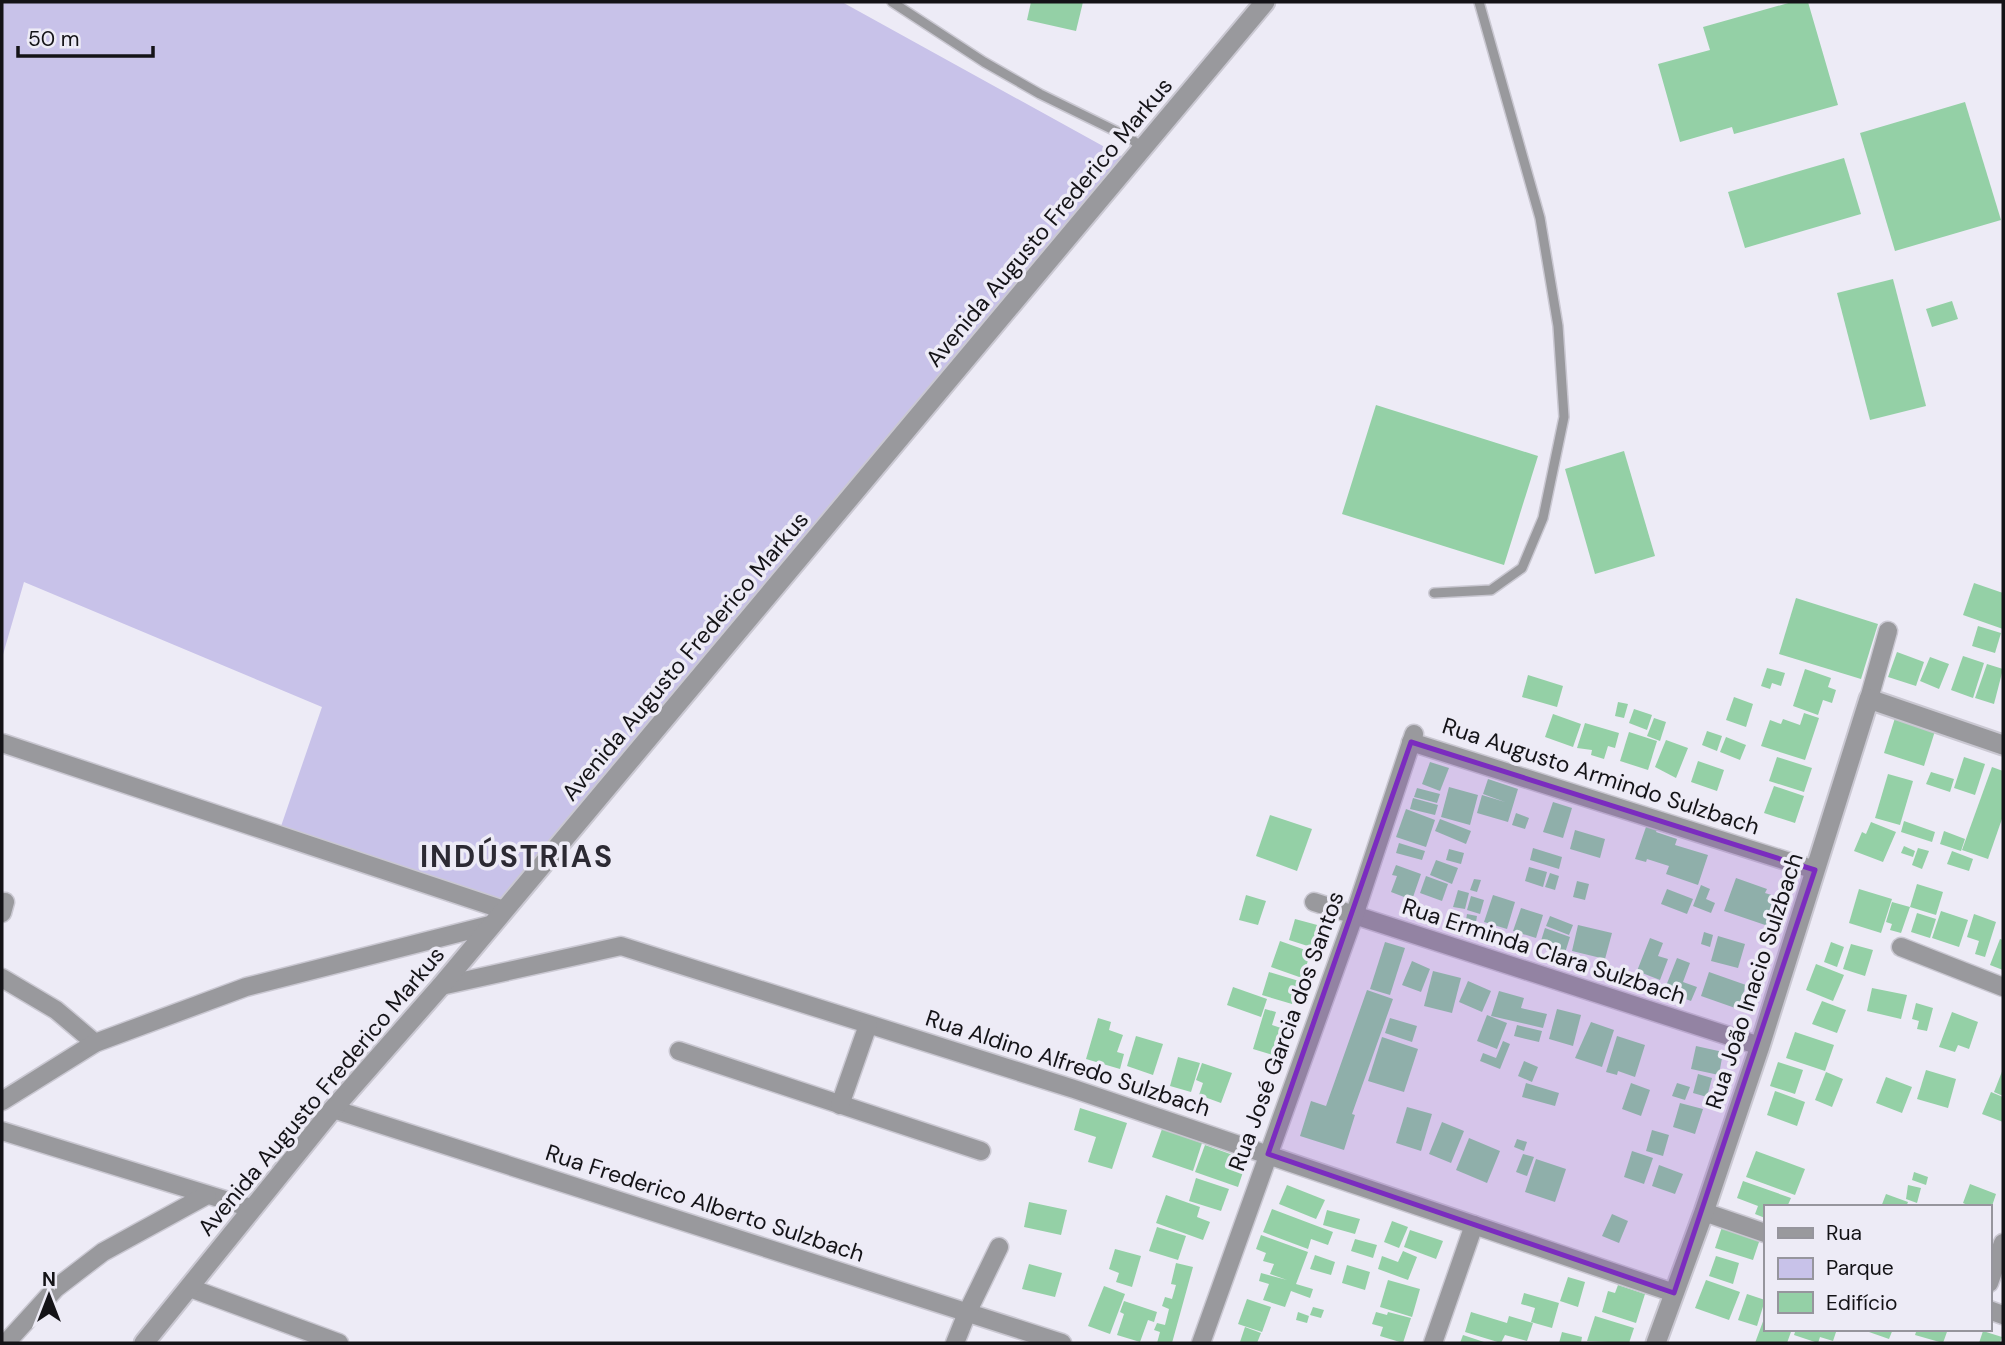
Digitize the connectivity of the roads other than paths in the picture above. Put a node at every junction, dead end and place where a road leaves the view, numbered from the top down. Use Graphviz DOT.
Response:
graph roads {
  1 [pos="892,2"];
  2 [pos="1265,2"];
  3 [pos="1479,2"];
  4 [pos="1141,147"];
  5 [pos="1434,593"];
  6 [pos="1888,631"];
  7 [pos="1869,699"];
  8 [pos="1413,738"];
  9 [pos="2,743"];
  10 [pos="2003,745"];
  11 [pos="1815,870"];
  12 [pos="1314,902"];
  13 [pos="504,910"];
  14 [pos="1353,916"];
  15 [pos="490,925"];
  16 [pos="1901,947"];
  17 [pos="2,978"];
  18 [pos="441,986"];
  19 [pos="2003,987"];
  20 [pos="868,1025"];
  21 [pos="95,1043"];
  22 [pos="1760,1046"];
  23 [pos="679,1051"];
  24 [pos="2,1101"];
  25 [pos="840,1105"];
  26 [pos="333,1109"];
  27 [pos="2,1131"];
  28 [pos="981,1151"];
  29 [pos="1268,1154"];
  30 [pos="206,1195"];
  31 [pos="251,1208"];
  32 [pos="1704,1212"];
  33 [pos="1474,1225"];
  34 [pos="1764,1233"];
  35 [pos="2003,1243"];
  36 [pos="999,1247"];
  37 [pos="1991,1277"];
  38 [pos="190,1288"];
  39 [pos="1674,1293"];
  40 [pos="967,1313"];
  41 [pos="6,1343"];
  42 [pos="144,1343"];
  43 [pos="340,1343"];
  44 [pos="955,1343"];
  45 [pos="1062,1343"];
  46 [pos="1201,1343"];
  47 [pos="1433,1343"];
  48 [pos="1656,1343"];
  1 -- 4 [label="lane"];
  2 -- 4 [label="street, Avenida Augusto Frederico Markus"];
  3 -- 5 [label="lane"];
  4 -- 13 [label="street, Avenida Augusto Frederico Markus"];
  6 -- 7 [label="street, Rua João Inacio Sulzbach"];
  7 -- 10 [label="street"];
  7 -- 11 [label="street, Rua João Inacio Sulzbach"];
  8 -- 11 [label="street, Rua Augusto Armindo Sulzbach"];
  8 -- 14 [label="street, Rua José Garcia dos Santos"];
  9 -- 13 [label="street"];
  11 -- 22 [label="street, Rua João Inacio Sulzbach"];
  12 -- 14 [label="street, Rua Erminda Clara Sulzbach"];
  13 -- 15 [label="street, Avenida Augusto Frederico Markus"];
  14 -- 22 [label="street, Rua Erminda Clara Sulzbach"];
  14 -- 29 [label="street, Rua José Garcia dos Santos"];
  15 -- 18 [label="street, Avenida Augusto Frederico Markus"];
  15 -- 21 [label="street"];
  16 -- 19 [label="street"];
  17 -- 21 [label="street"];
  18 -- 20 [label="street, Rua Aldino Alfredo Sulzbach"];
  18 -- 26 [label="street, Avenida Augusto Frederico Markus"];
  20 -- 25 [label="street"];
  20 -- 29 [label="street, Rua Aldino Alfredo Sulzbach"];
  21 -- 24 [label="street"];
  22 -- 32 [label="street, Rua João Inacio Sulzbach"];
  23 -- 25 [label="street"];
  25 -- 28 [label="street"];
  26 -- 31 [label="street, Avenida Augusto Frederico Markus"];
  26 -- 40 [label="street, Rua Frederico Alberto Sulzbach"];
  27 -- 30 [label="street"];
  29 -- 33 [label="street, Rua Aldino Alfredo Sulzbach"];
  29 -- 46 [label="street, Rua José Garcia dos Santos"];
  30 -- 31 [label="street"];
  30 -- 41 [label="street"];
  31 -- 38 [label="street, Avenida Augusto Frederico Markus"];
  32 -- 34 [label="street"];
  32 -- 39 [label="street, Rua João Inacio Sulzbach"];
  33 -- 39 [label="street, Rua Aldino Alfredo Sulzbach"];
  33 -- 47 [label="street"];
  35 -- 37 [label="street"];
  36 -- 40 [label="street"];
  38 -- 42 [label="street, Avenida Augusto Frederico Markus"];
  38 -- 43 [label="street"];
  39 -- 48 [label="street, Rua João Inacio Sulzbach"];
  40 -- 44 [label="street"];
  40 -- 45 [label="street, Rua Frederico Alberto Sulzbach"];
}
